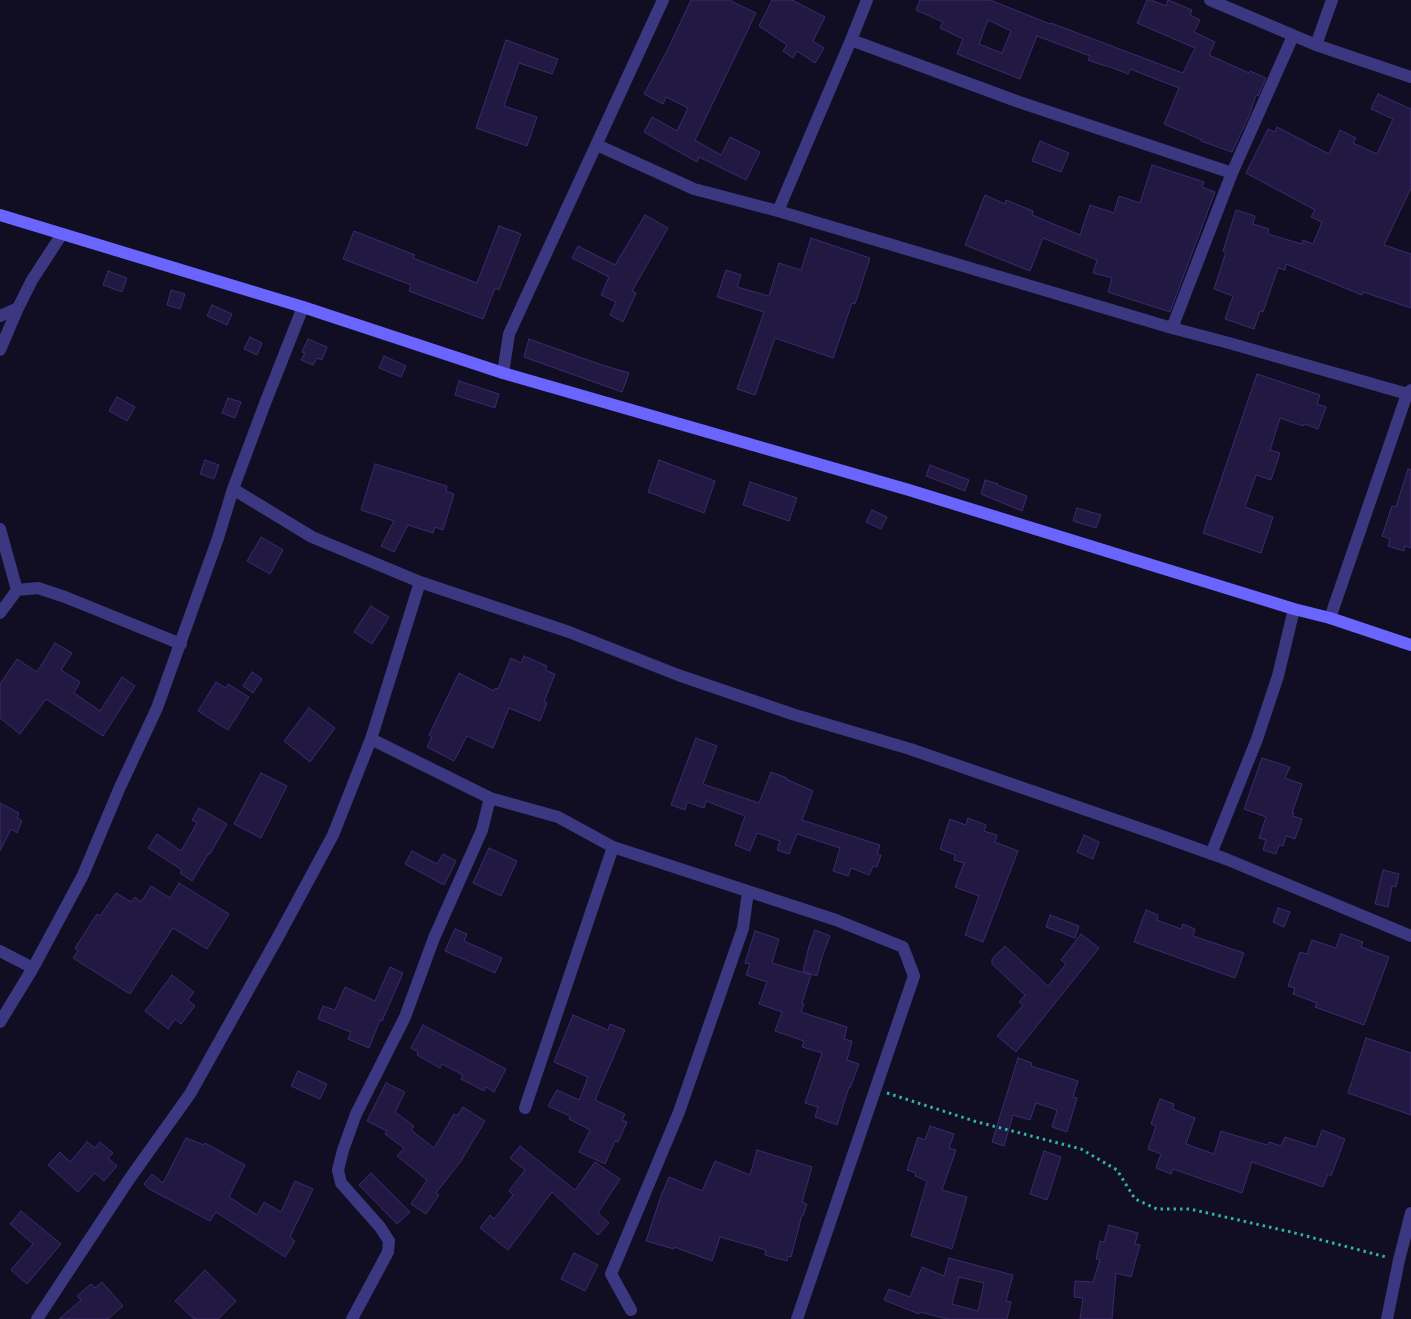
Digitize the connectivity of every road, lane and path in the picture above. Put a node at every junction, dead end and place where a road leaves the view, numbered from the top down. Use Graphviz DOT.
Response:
graph roads {
  1 [pos="663,0"];
  2 [pos="867,0"];
  3 [pos="1210,0"];
  4 [pos="1332,0"];
  5 [pos="1293,36"];
  6 [pos="851,40"];
  7 [pos="1316,45"];
  8 [pos="1411,78"];
  9 [pos="596,145"];
  10 [pos="1232,173"];
  11 [pos="778,210"];
  12 [pos="0,215"];
  13 [pos="62,234"];
  14 [pos="304,307"];
  15 [pos="18,308"];
  16 [pos="0,316"];
  17 [pos="1172,328"];
  18 [pos="0,350"];
  19 [pos="503,373"];
  20 [pos="1410,393"];
  21 [pos="232,489"];
  22 [pos="0,529"];
  23 [pos="420,582"];
  24 [pos="17,590"];
  25 [pos="1294,609"];
  26 [pos="0,613"];
  27 [pos="1330,618"];
  28 [pos="181,644"];
  29 [pos="1411,645"];
  30 [pos="371,739"];
  31 [pos="490,798"];
  32 [pos="613,847"];
  33 [pos="1211,854"];
  34 [pos="748,892"];
  35 [pos="1411,936"];
  36 [pos="0,951"];
  37 [pos="33,968"];
  38 [pos="0,1022"];
  39 [pos="875,1089"];
  40 [pos="525,1108"];
  41 [pos="1411,1212"];
  42 [pos="1399,1260"];
  43 [pos="631,1310"];
  44 [pos="37,1319"];
  45 [pos="352,1319"];
  46 [pos="797,1319"];
  47 [pos="1387,1319"];
  1 -- 9 [label="street"];
  2 -- 6 [label="street"];
  3 -- 5 [label="street"];
  4 -- 7 [label="street"];
  5 -- 7 [label="street"];
  5 -- 10 [label="street"];
  6 -- 10 [label="street"];
  6 -- 11 [label="street"];
  7 -- 8 [label="street"];
  9 -- 11 [label="street"];
  9 -- 19 [label="street"];
  10 -- 17 [label="street"];
  11 -- 17 [label="street"];
  12 -- 13 [label="main road"];
  13 -- 14 [label="main road"];
  13 -- 15 [label="street"];
  14 -- 19 [label="main road"];
  14 -- 21 [label="street"];
  15 -- 16 [label="street"];
  15 -- 18 [label="street"];
  17 -- 20 [label="street"];
  19 -- 25 [label="main road"];
  20 -- 27 [label="street"];
  21 -- 23 [label="street"];
  21 -- 28 [label="street"];
  22 -- 24 [label="street"];
  23 -- 30 [label="street"];
  23 -- 33 [label="street"];
  24 -- 26 [label="street"];
  24 -- 28 [label="street"];
  25 -- 27 [label="main road"];
  25 -- 33 [label="street"];
  27 -- 29 [label="main road"];
  28 -- 37 [label="street"];
  30 -- 31 [label="street"];
  30 -- 44 [label="street"];
  31 -- 32 [label="street"];
  31 -- 45 [label="street"];
  32 -- 34 [label="street"];
  32 -- 40 [label="street"];
  33 -- 35 [label="street"];
  34 -- 39 [label="street"];
  34 -- 43 [label="street"];
  36 -- 37 [label="street"];
  37 -- 38 [label="street"];
  39 -- 42 [label="path"];
  39 -- 46 [label="street"];
  41 -- 42 [label="street"];
  42 -- 47 [label="street"];
}
